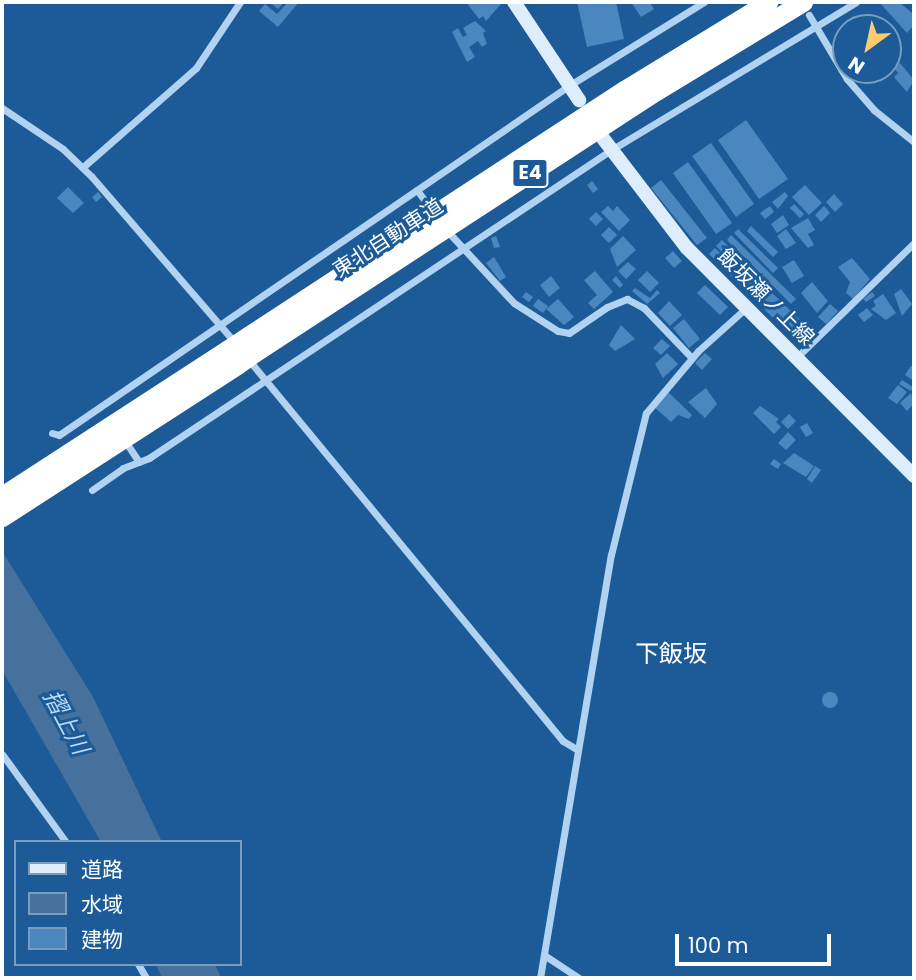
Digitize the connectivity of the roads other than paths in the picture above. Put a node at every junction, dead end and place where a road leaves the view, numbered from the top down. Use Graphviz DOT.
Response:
graph roads {
  1 [pos="240,2"];
  2 [pos="514,2"];
  3 [pos="704,2"];
  4 [pos="768,2"];
  5 [pos="856,2"];
  6 [pos="806,8"];
  7 [pos="815,25"];
  8 [pos="570,85"];
  9 [pos="579,100"];
  10 [pos="2,108"];
  11 [pos="602,137"];
  12 [pos="914,142"];
  13 [pos="611,150"];
  14 [pos="83,167"];
  15 [pos="417,190"];
  16 [pos="427,204"];
  17 [pos="450,234"];
  18 [pos="914,243"];
  19 [pos="463,248"];
  20 [pos="747,308"];
  21 [pos="221,323"];
  22 [pos="254,343"];
  23 [pos="797,357"];
  24 [pos="692,358"];
  25 [pos="262,379"];
  26 [pos="100,406"];
  27 [pos="108,416"];
  28 [pos="52,433"];
  29 [pos="129,447"];
  30 [pos="139,461"];
  31 [pos="67,466"];
  32 [pos="914,476"];
  33 [pos="92,490"];
  34 [pos="2,496"];
  35 [pos="2,517"];
  36 [pos="578,750"];
  37 [pos="2,754"];
  38 [pos="65,840"];
  39 [pos="544,956"];
  40 [pos="540,978"];
  41 [pos="579,978"];
  1 -- 14 [label="street"];
  2 -- 8 [label="main road"];
  3 -- 8 [label="street"];
  4 -- 22 [label="highway, 東北自動車道 / E4"];
  5 -- 7 [label="street"];
  6 -- 7 [label="street"];
  6 -- 22 [label="highway, 東北自動車道 / E4"];
  7 -- 12 [label="street"];
  7 -- 13 [label="street"];
  8 -- 9 [label="main road"];
  8 -- 15 [label="street"];
  10 -- 14 [label="street"];
  11 -- 13 [label="main road, 飯坂瀬ノ上線"];
  13 -- 19 [label="street"];
  13 -- 20 [label="main road, 飯坂瀬ノ上線"];
  14 -- 21 [label="street"];
  15 -- 16 [label="street"];
  15 -- 21 [label="street"];
  17 -- 19 [label="street"];
  18 -- 23 [label="street"];
  19 -- 24 [label="street"];
  19 -- 25 [label="street"];
  20 -- 23 [label="main road, 飯坂瀬ノ上線"];
  20 -- 24 [label="street"];
  21 -- 25 [label="street"];
  21 -- 26 [label="street"];
  22 -- 31 [label="highway, 東北自動車道 / E4, bridge"];
  23 -- 32 [label="main road, 飯坂瀬ノ上線"];
  24 -- 36 [label="street"];
  25 -- 30 [label="street"];
  25 -- 36 [label="street"];
  26 -- 27 [label="street"];
  26 -- 28 [label="street"];
  29 -- 30 [label="street"];
  30 -- 33 [label="street"];
  31 -- 34 [label="highway, 東北自動車道 / E4"];
  31 -- 35 [label="highway, 東北自動車道 / E4"];
  36 -- 39 [label="street"];
  37 -- 38 [label="street"];
  39 -- 40 [label="street"];
  39 -- 41 [label="street"];
}
